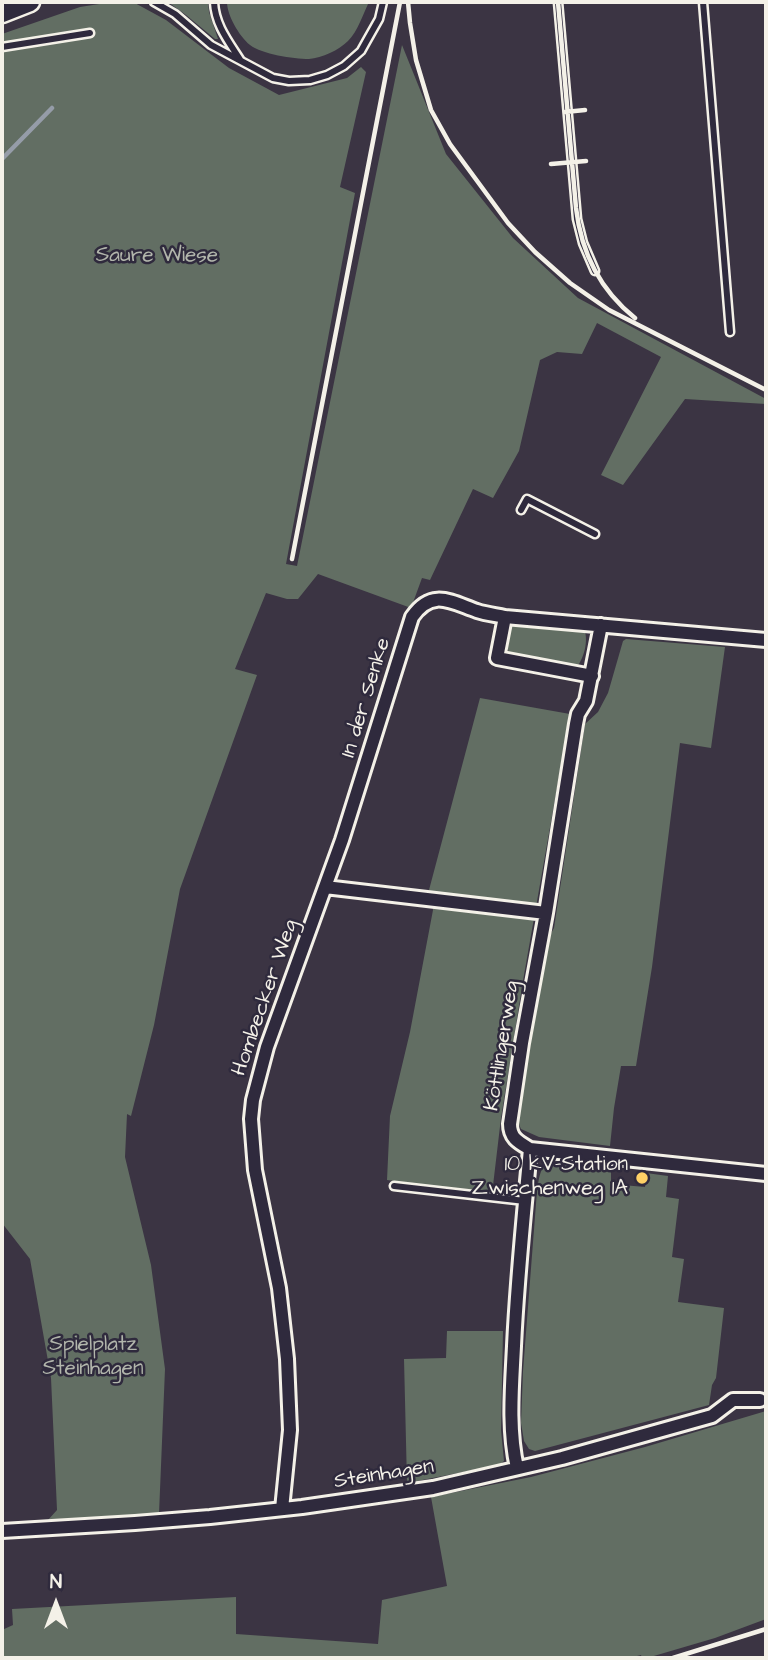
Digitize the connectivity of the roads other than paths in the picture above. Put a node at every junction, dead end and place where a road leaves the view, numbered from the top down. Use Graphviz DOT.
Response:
graph roads {
  1 [pos="30,2"];
  2 [pos="155,2"];
  3 [pos="214,2"];
  4 [pos="383,2"];
  5 [pos="558,2"];
  6 [pos="703,2"];
  7 [pos="2,13"];
  8 [pos="90,33"];
  9 [pos="2,47"];
  10 [pos="242,63"];
  11 [pos="594,271"];
  12 [pos="730,332"];
  13 [pos="521,509"];
  14 [pos="595,534"];
  15 [pos="505,617"];
  16 [pos="601,625"];
  17 [pos="766,640"];
  18 [pos="592,676"];
  19 [pos="325,887"];
  20 [pos="546,913"];
  21 [pos="530,1149"];
  22 [pos="766,1174"];
  23 [pos="394,1186"];
  24 [pos="525,1202"];
  25 [pos="760,1400"];
  26 [pos="517,1468"];
  27 [pos="282,1509"];
  28 [pos="2,1531"];
  1 -- 7 [label="main road"];
  2 -- 10 [label="lane"];
  3 -- 10 [label="lane"];
  4 -- 10 [label="lane"];
  5 -- 11 [label="lane"];
  6 -- 12 [label="lane"];
  8 -- 9 [label="lane"];
  13 -- 14 [label="lane"];
  15 -- 16 [label="street, In der Senke"];
  15 -- 18 [label="street"];
  15 -- 19 [label="street, In der Senke"];
  16 -- 17 [label="street, In der Senke"];
  16 -- 18 [label="street, Köttlingerweg"];
  18 -- 20 [label="street, Köttlingerweg"];
  19 -- 20 [label="street"];
  19 -- 27 [label="street, Hombecker Weg"];
  20 -- 21 [label="street, Köttlingerweg"];
  21 -- 22 [label="street"];
  21 -- 24 [label="street"];
  23 -- 24 [label="lane"];
  24 -- 26 [label="street"];
  25 -- 26 [label="street, Steinhagen"];
  26 -- 27 [label="street, Steinhagen"];
  27 -- 28 [label="street, Steinhagen"];
}
